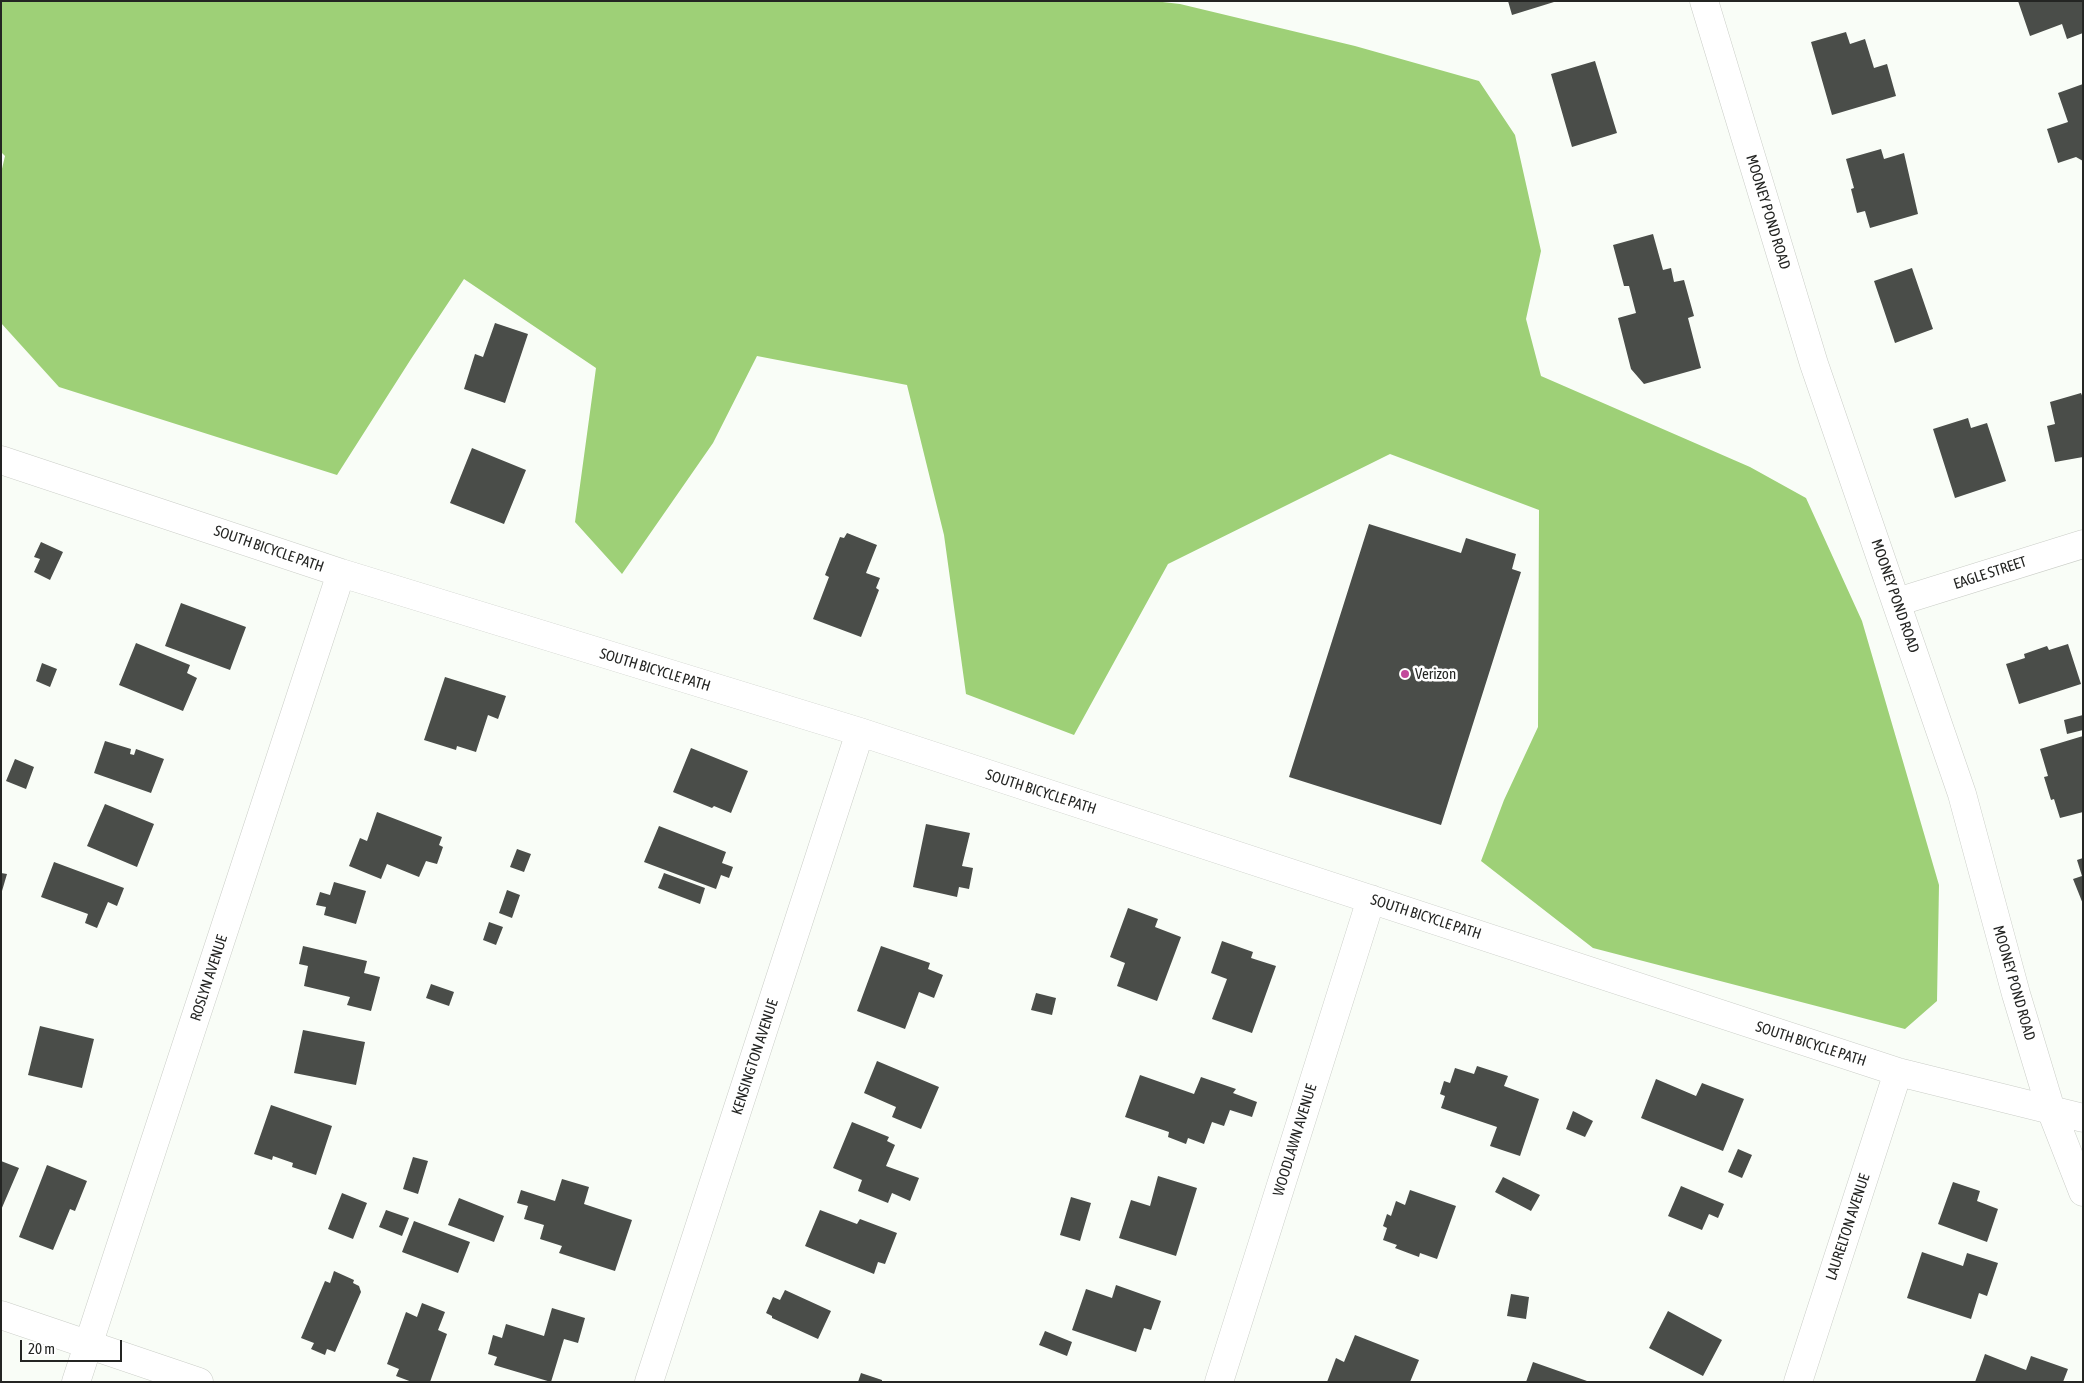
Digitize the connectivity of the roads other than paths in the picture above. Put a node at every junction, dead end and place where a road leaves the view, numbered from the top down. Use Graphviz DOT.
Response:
graph roads {
  1 [pos="1704,1"];
  2 [pos="1,460"];
  3 [pos="2083,544"];
  4 [pos="341,574"];
  5 [pos="1898,602"];
  6 [pos="860,732"];
  7 [pos="1371,899"];
  8 [pos="1898,1072"];
  9 [pos="2051,1110"];
  10 [pos="2083,1118"];
  11 [pos="2083,1192"];
  12 [pos="1,1316"];
  13 [pos="88,1346"];
  14 [pos="76,1382"];
  15 [pos="199,1382"];
  16 [pos="649,1382"];
  17 [pos="1219,1382"];
  18 [pos="1798,1382"];
  1 -- 5 [label="street, MOONEY POND ROAD"];
  2 -- 4 [label="street, SOUTH BICYCLE PATH"];
  3 -- 5 [label="street, EAGLE STREET"];
  4 -- 6 [label="street, SOUTH BICYCLE PATH"];
  4 -- 13 [label="street, ROSLYN AVENUE"];
  5 -- 9 [label="street, MOONEY POND ROAD"];
  6 -- 7 [label="street, SOUTH BICYCLE PATH"];
  6 -- 16 [label="street, KENSINGTON AVENUE"];
  7 -- 8 [label="street, SOUTH BICYCLE PATH"];
  7 -- 17 [label="street, WOODLAWN AVENUE"];
  8 -- 9 [label="street, SOUTH BICYCLE PATH"];
  8 -- 18 [label="street, LAURELTON AVENUE"];
  9 -- 10 [label="street, SOUTH BICYCLE PATH"];
  9 -- 11 [label="street, MOONEY POND ROAD"];
  12 -- 13 [label="street"];
  13 -- 14 [label="street, ROSLYN AVENUE"];
  13 -- 15 [label="street"];
}
